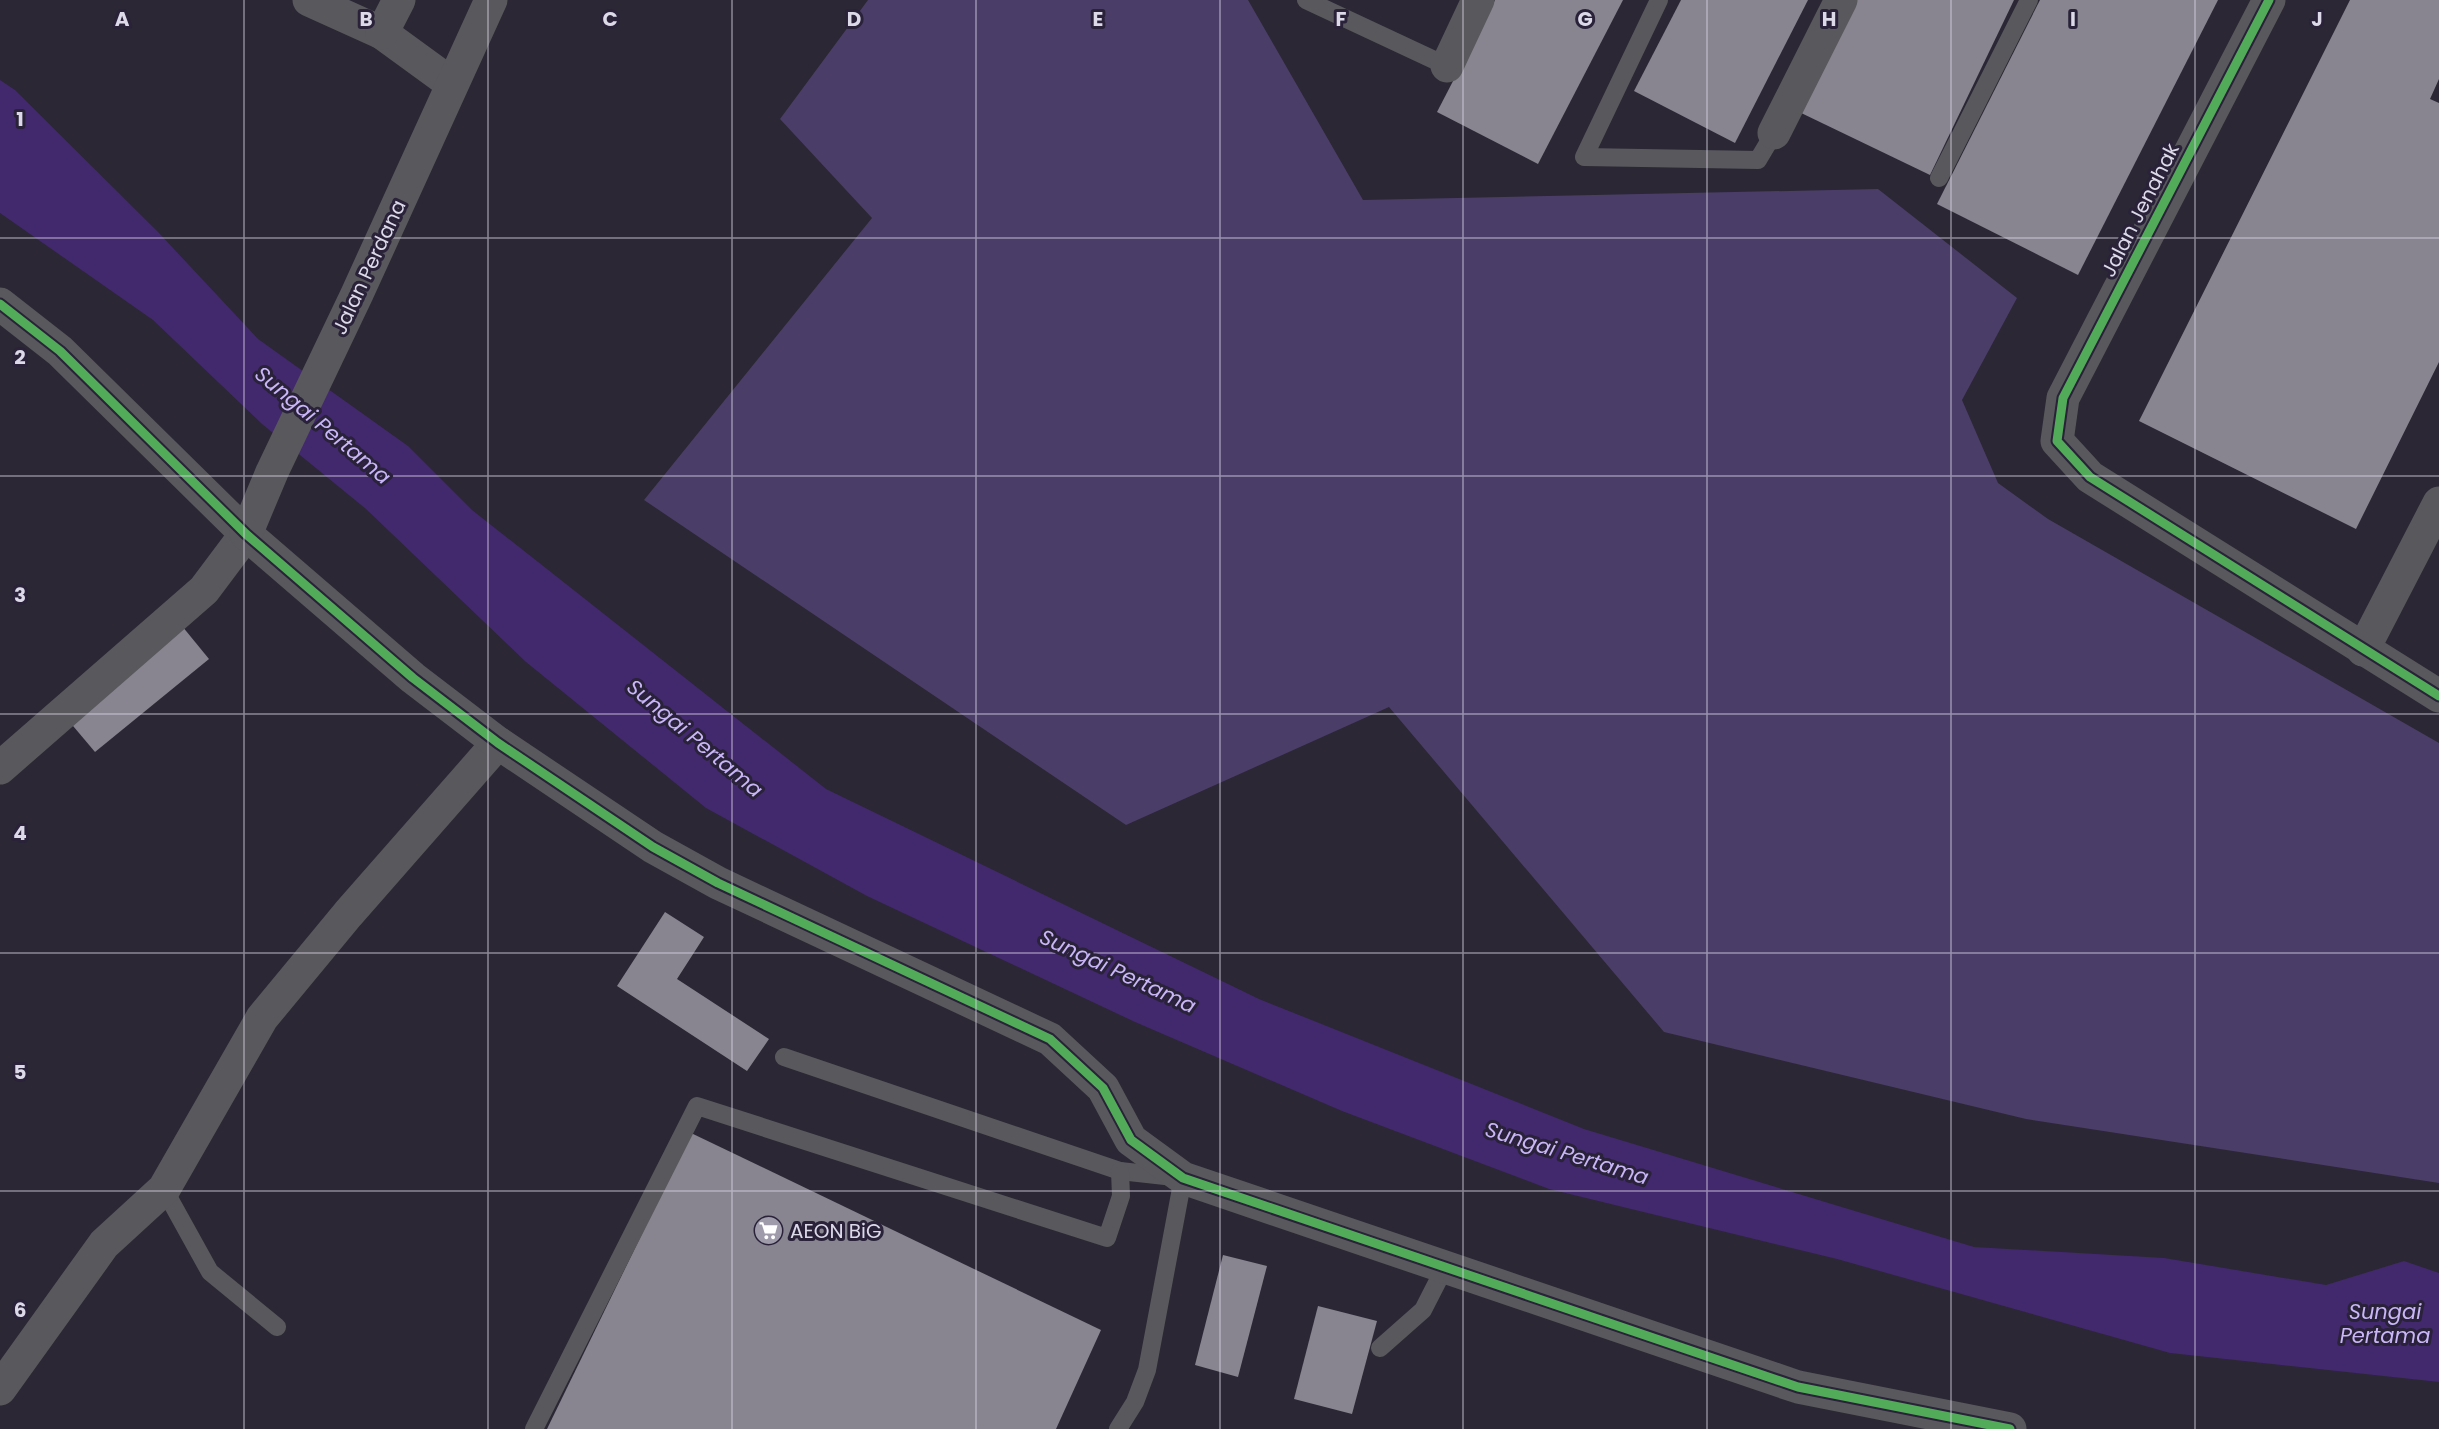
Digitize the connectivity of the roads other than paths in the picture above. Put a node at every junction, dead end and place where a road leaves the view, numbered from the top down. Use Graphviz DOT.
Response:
graph roads {
  1 [pos="309,0"];
  2 [pos="399,0"];
  3 [pos="491,0"];
  4 [pos="1306,0"];
  5 [pos="1478,0"];
  6 [pos="1659,0"];
  7 [pos="1841,0"];
  8 [pos="2029,0"];
  9 [pos="2269,0"];
  10 [pos="382,33"];
  11 [pos="1447,66"];
  12 [pos="452,84"];
  13 [pos="1774,133"];
  14 [pos="1939,178"];
  15 [pos="0,304"];
  16 [pos="2439,503"];
  17 [pos="246,534"];
  18 [pos="2431,540"];
  19 [pos="2364,650"];
  20 [pos="2439,696"];
  21 [pos="498,743"];
  22 [pos="0,768"];
  23 [pos="783,1057"];
  24 [pos="1120,1171"];
  25 [pos="1183,1178"];
  26 [pos="164,1189"];
  27 [pos="1445,1266"];
  28 [pos="277,1327"];
  29 [pos="1380,1348"];
  30 [pos="0,1389"];
  31 [pos="534,1429"];
  32 [pos="1119,1429"];
  33 [pos="2010,1429"];
  1 -- 10 [label="street"];
  2 -- 10 [label="street"];
  3 -- 12 [label="street, Jalan Perdana"];
  4 -- 11 [label="lane"];
  5 -- 11 [label="street"];
  6 -- 13 [label="lane"];
  7 -- 13 [label="street"];
  8 -- 14 [label="lane"];
  9 -- 19 [label="street, Jalan Jenahak"];
  10 -- 12 [label="street"];
  12 -- 17 [label="street, Jalan Perdana"];
  15 -- 17 [label="street"];
  16 -- 18 [label="street"];
  17 -- 21 [label="street"];
  17 -- 22 [label="street, Jalan Perdana"];
  18 -- 19 [label="street"];
  19 -- 20 [label="street"];
  21 -- 25 [label="street"];
  21 -- 26 [label="street"];
  23 -- 24 [label="lane"];
  24 -- 25 [label="lane"];
  24 -- 31 [label="lane"];
  25 -- 27 [label="street"];
  25 -- 32 [label="lane"];
  26 -- 28 [label="lane"];
  26 -- 30 [label="street"];
  27 -- 29 [label="lane"];
  27 -- 33 [label="street"];
}
